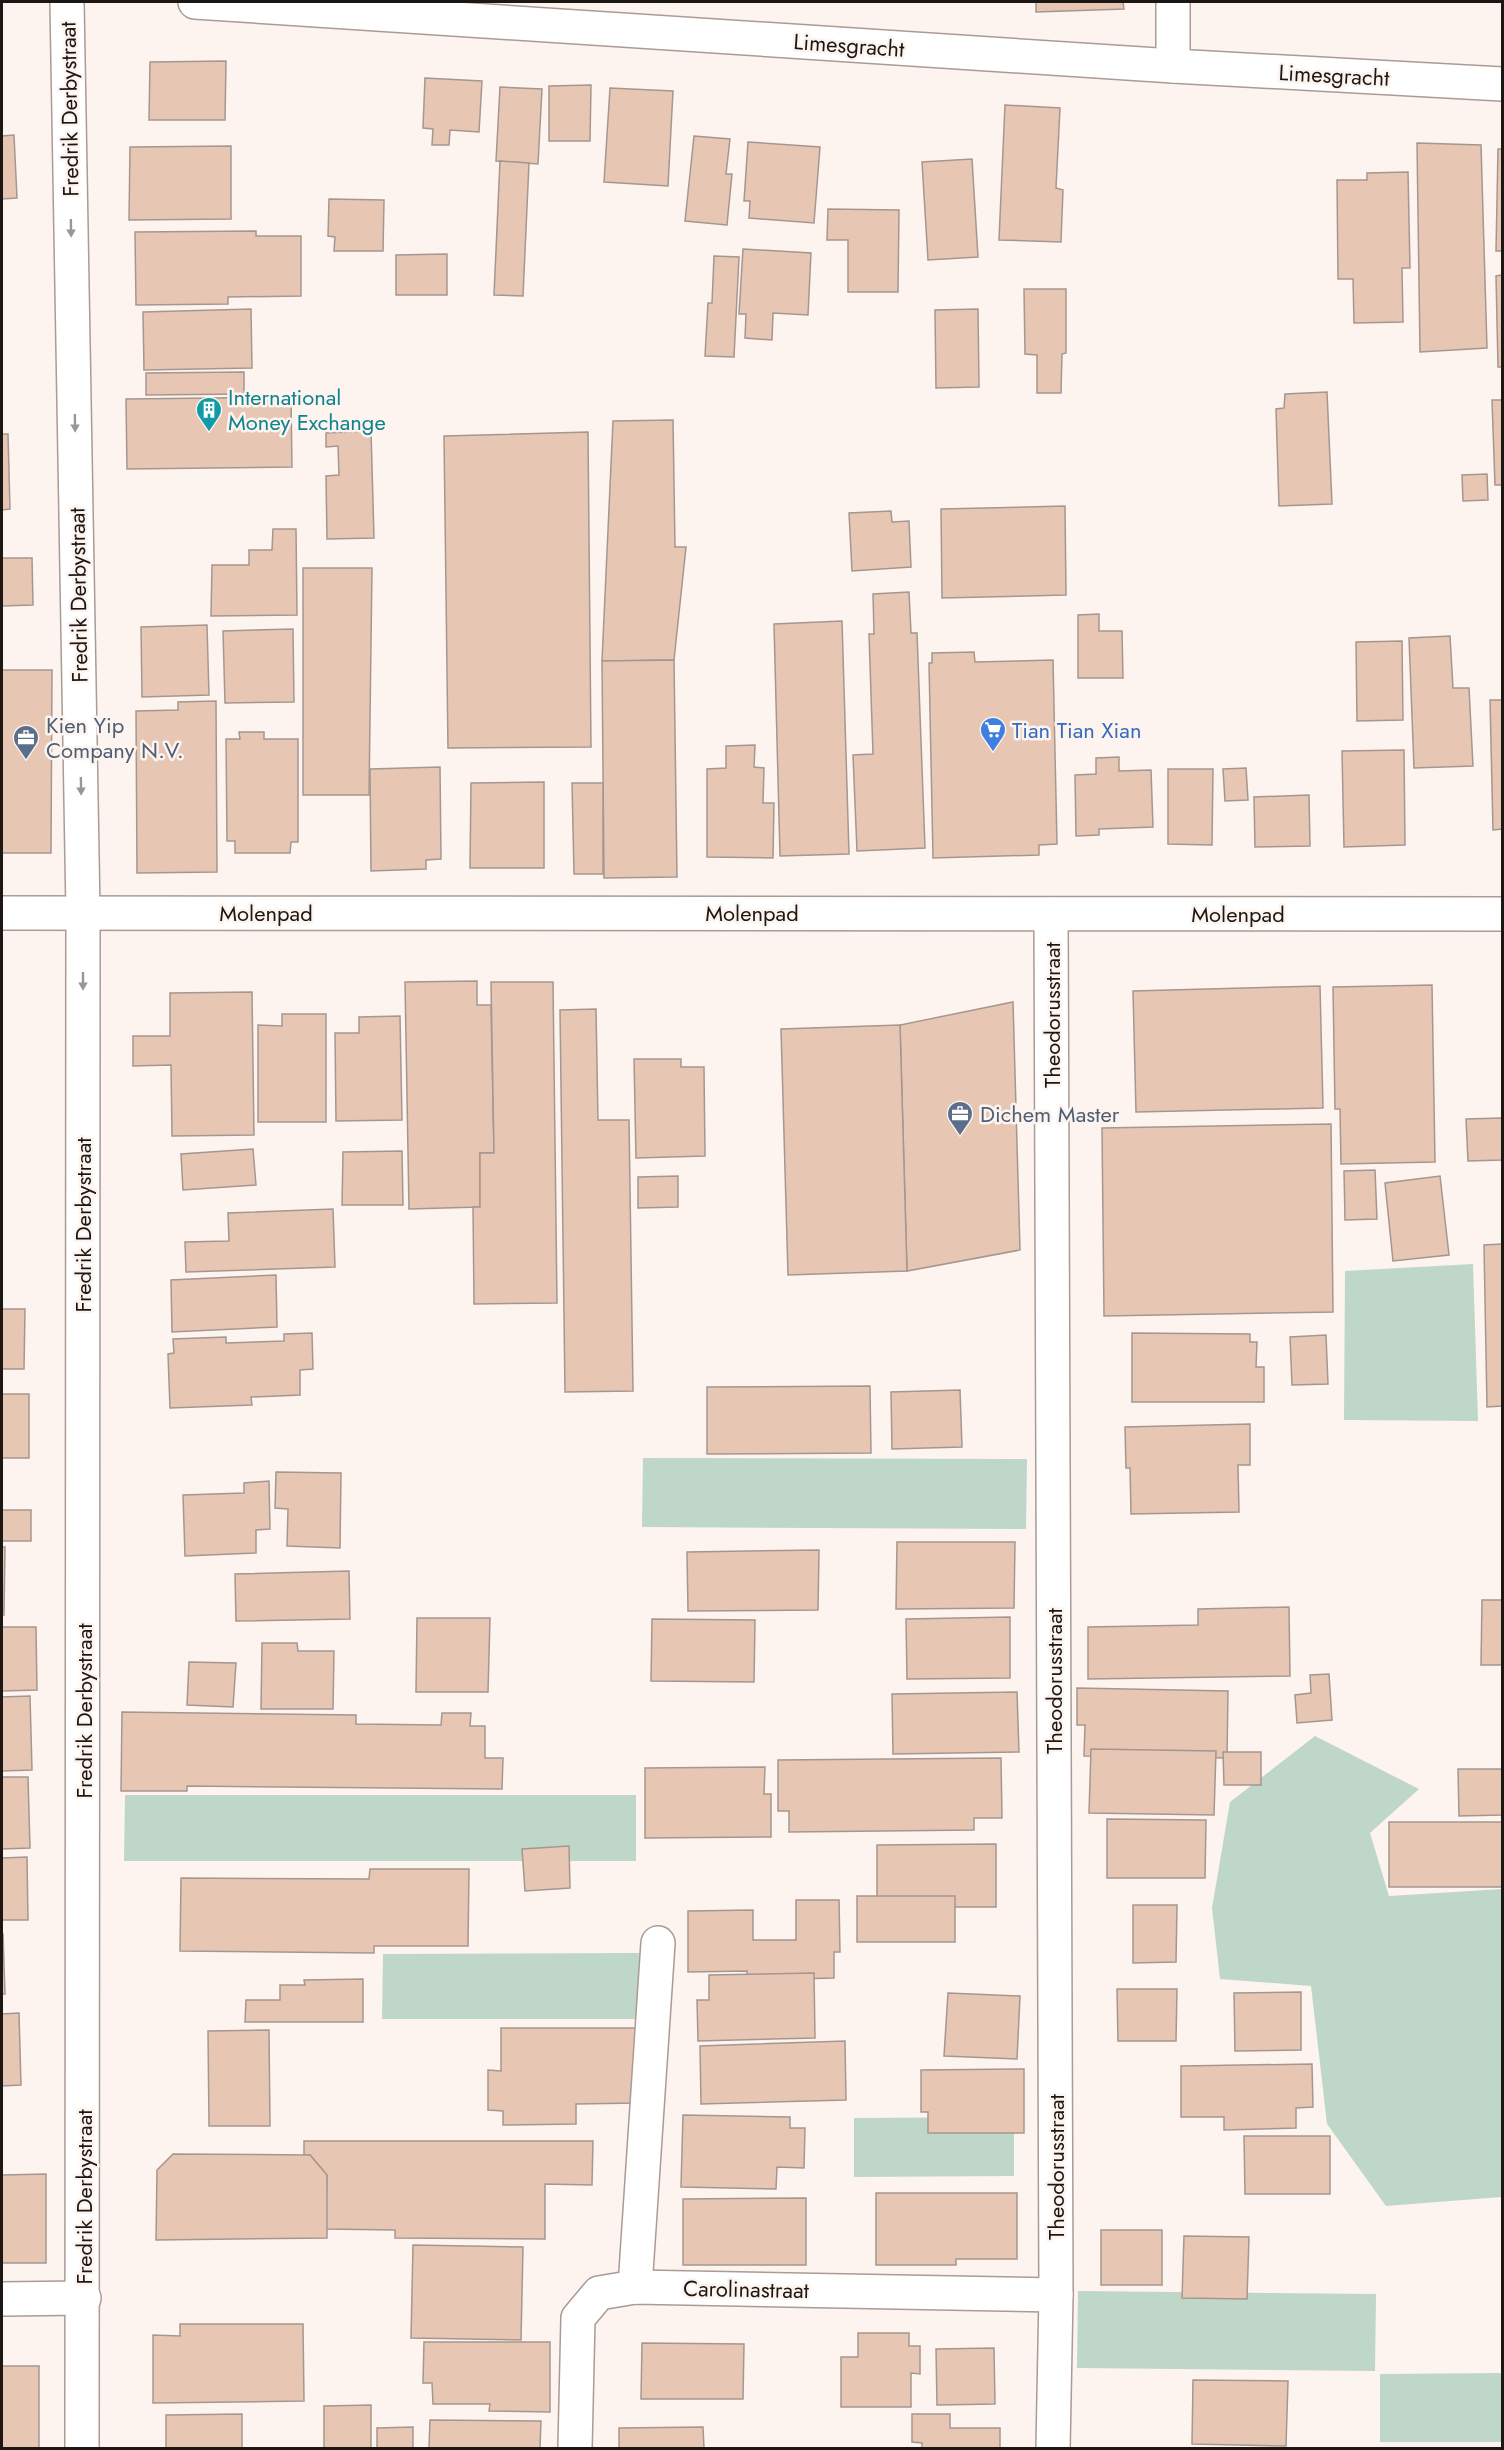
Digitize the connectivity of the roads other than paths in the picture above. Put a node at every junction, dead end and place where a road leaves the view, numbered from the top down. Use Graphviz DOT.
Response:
graph roads {
  1 [pos="67,2"];
  2 [pos="195,2"];
  3 [pos="1173,2"];
  4 [pos="1173,66"];
  5 [pos="1503,84"];
  6 [pos="83,912"];
  7 [pos="2,913"];
  8 [pos="1051,914"];
  9 [pos="1503,914"];
  10 [pos="658,1943"];
  11 [pos="635,2287"];
  12 [pos="1056,2295"];
  13 [pos="2,2298"];
  14 [pos="84,2298"];
  15 [pos="82,2448"];
  16 [pos="575,2448"];
  17 [pos="1053,2448"];
  1 -- 6 [label="street, Fredrik Derbystraat, one-way"];
  2 -- 4 [label="street, Limesgracht"];
  3 -- 4 [label="street"];
  4 -- 5 [label="street, Limesgracht"];
  6 -- 7 [label="street, Molenpad"];
  6 -- 8 [label="street, Molenpad"];
  6 -- 14 [label="street, Fredrik Derbystraat, one-way"];
  8 -- 9 [label="street, Molenpad"];
  8 -- 12 [label="street, Theodorusstraat"];
  10 -- 11 [label="street"];
  11 -- 12 [label="street, Carolinastraat"];
  11 -- 16 [label="street, Carolinastraat"];
  12 -- 17 [label="street, Theodorusstraat"];
  13 -- 14 [label="street"];
  14 -- 15 [label="street, Fredrik Derbystraat"];
}
